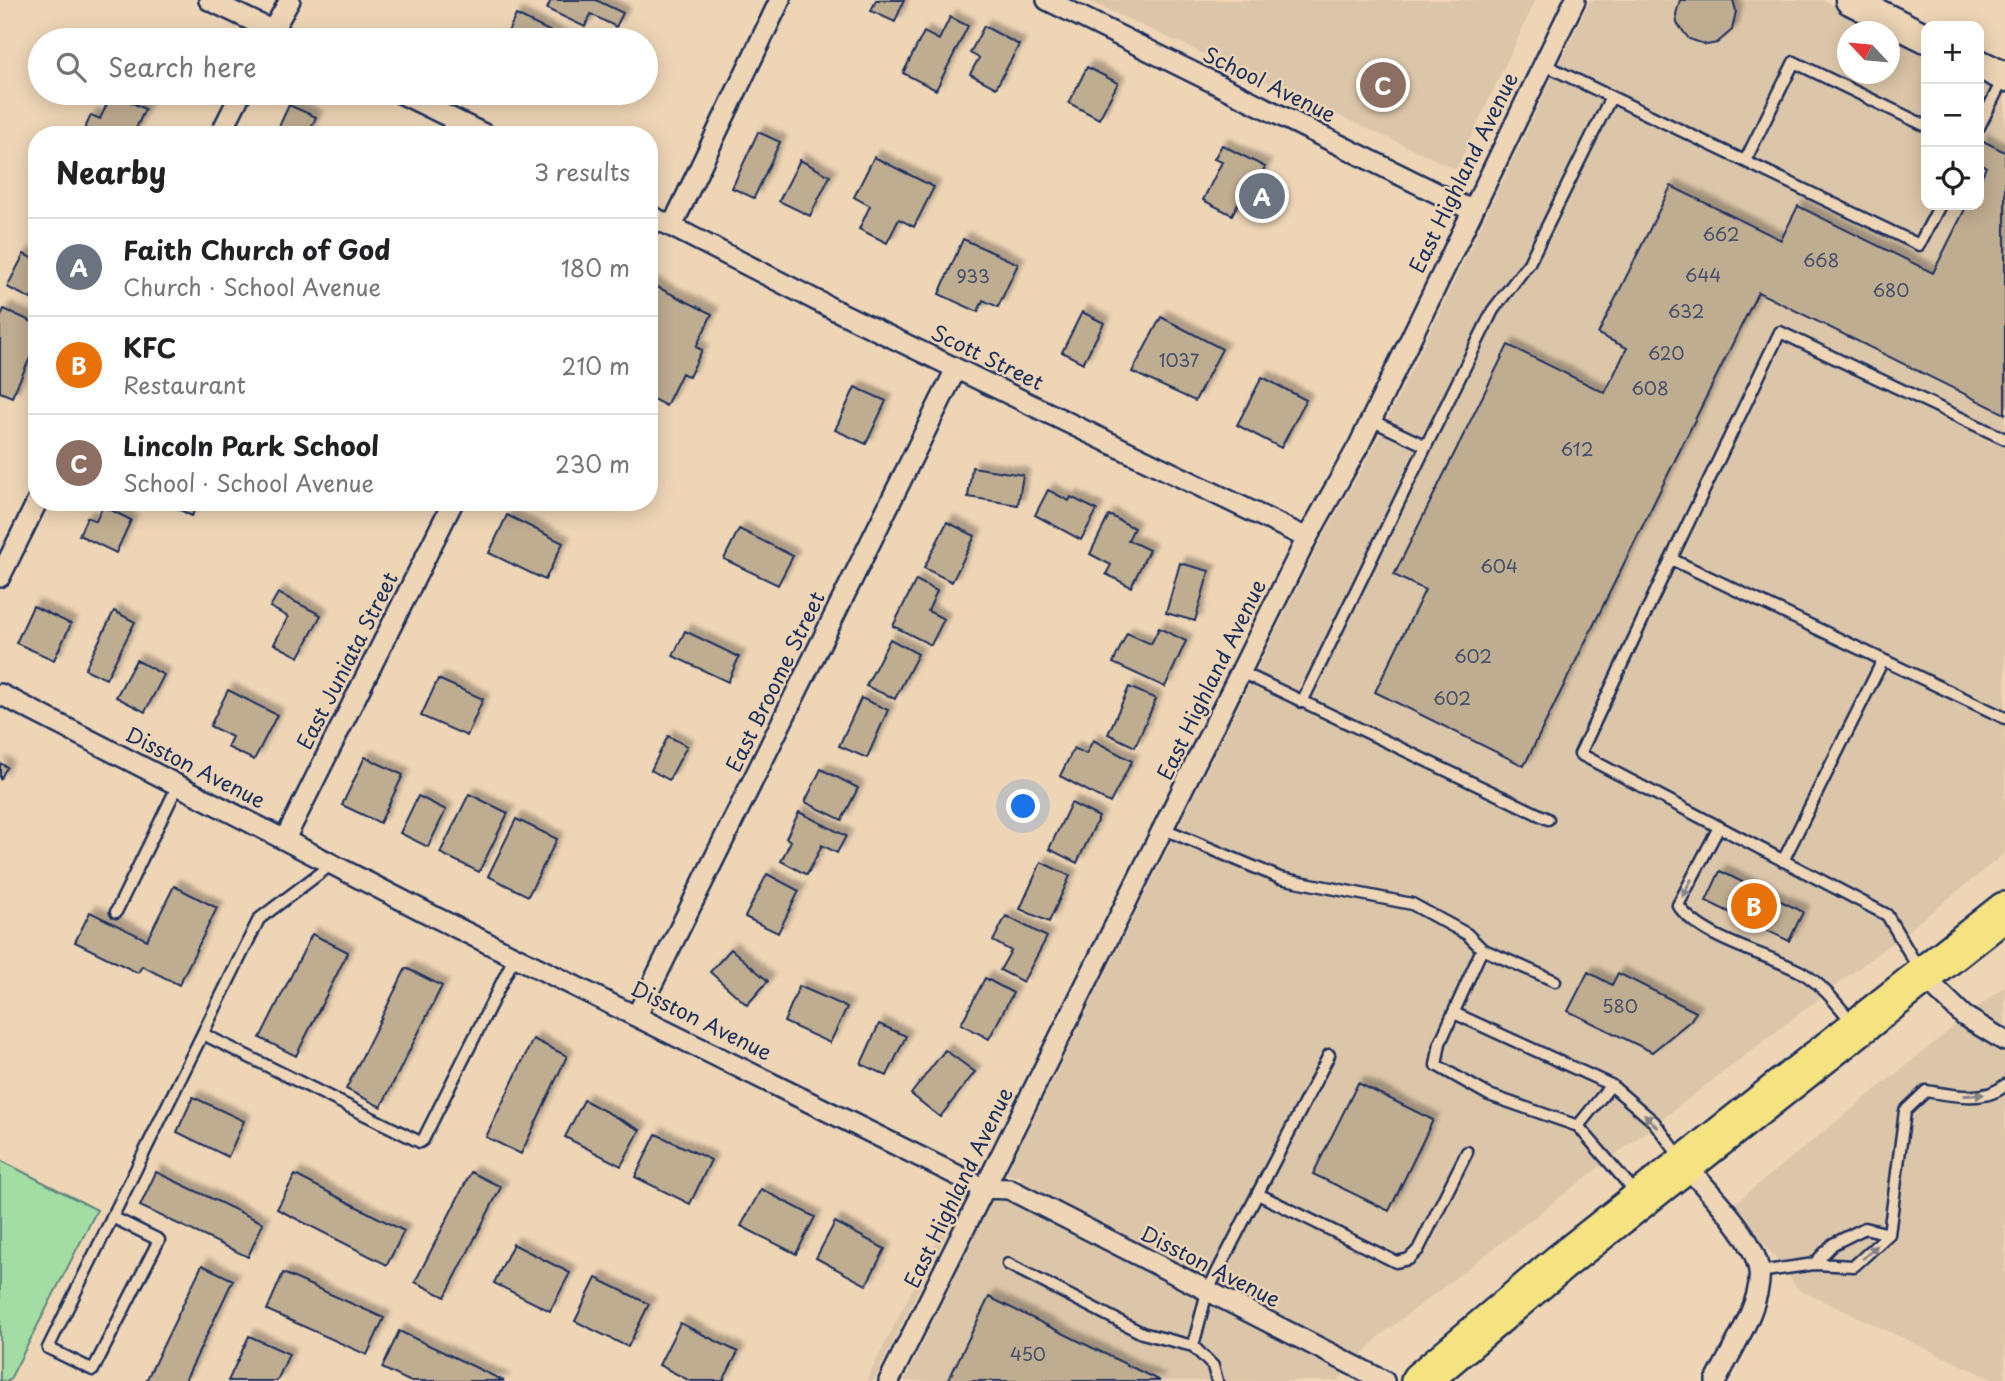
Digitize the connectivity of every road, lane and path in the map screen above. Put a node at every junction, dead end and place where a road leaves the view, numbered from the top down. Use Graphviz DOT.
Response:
graph roads {
  1 [pos="209,0"];
  2 [pos="290,0"];
  3 [pos="780,0"];
  4 [pos="1047,0"];
  5 [pos="1574,0"];
  6 [pos="1850,0"];
  7 [pos="258,28"];
  8 [pos="274,28"];
  9 [pos="1921,36"];
  10 [pos="1543,64"];
  11 [pos="1984,66"];
  12 [pos="2005,77"];
  13 [pos="1611,97"];
  14 [pos="235,105"];
  15 [pos="417,105"];
  16 [pos="1984,117"];
  17 [pos="1921,124"];
  18 [pos="224,126"];
  19 [pos="447,126"];
  20 [pos="1745,161"];
  21 [pos="1471,210"];
  22 [pos="1938,210"];
  23 [pos="658,219"];
  24 [pos="672,226"];
  25 [pos="957,369"];
  26 [pos="1371,419"];
  27 [pos="2005,439"];
  28 [pos="1426,446"];
  29 [pos="33,511"];
  30 [pos="449,511"];
  31 [pos="1307,538"];
  32 [pos="1671,559"];
  33 [pos="0,577"];
  34 [pos="1883,660"];
  35 [pos="1241,672"];
  36 [pos="0,694"];
  37 [pos="1302,702"];
  38 [pos="2005,718"];
  39 [pos="178,785"];
  40 [pos="1548,819"];
  41 [pos="1718,827"];
  42 [pos="1164,830"];
  43 [pos="285,839"];
  44 [pos="1783,861"];
  45 [pos="332,864"];
  46 [pos="2005,911"];
  47 [pos="117,912"];
  48 [pos="1482,949"];
  49 [pos="515,956"];
  50 [pos="1923,976"];
  51 [pos="1555,981"];
  52 [pos="1454,1013"];
  53 [pos="637,1015"];
  54 [pos="1857,1028"];
  55 [pos="203,1034"];
  56 [pos="2005,1041"];
  57 [pos="1329,1055"];
  58 [pos="1611,1085"];
  59 [pos="2005,1085"];
  60 [pos="1578,1126"];
  61 [pos="1467,1152"];
  62 [pos="1685,1164"];
  63 [pos="983,1188"];
  64 [pos="1258,1194"];
  65 [pos="1641,1199"];
  66 [pos="112,1217"];
  67 [pos="1889,1234"];
  68 [pos="1008,1264"];
  69 [pos="1814,1264"];
  70 [pos="1759,1272"];
  71 [pos="1207,1292"];
  72 [pos="1193,1346"];
  73 [pos="889,1381"];
  74 [pos="1217,1381"];
  75 [pos="1384,1381"];
  76 [pos="1420,1381"];
  77 [pos="1716,1381"];
  1 -- 7 [label="street"];
  2 -- 8 [label="street"];
  3 -- 24 [label="street"];
  4 -- 21 [label="street, School Avenue"];
  5 -- 10 [label="street, East Highland Avenue"];
  6 -- 9 [label="street"];
  10 -- 13 [label="lane"];
  10 -- 21 [label="street, East Highland Avenue"];
  11 -- 12 [label="street"];
  12 -- 16 [label="lane"];
  13 -- 20 [label="lane"];
  13 -- 28 [label="lane"];
  14 -- 18 [label="street"];
  15 -- 19 [label="street"];
  17 -- 20 [label="lane"];
  20 -- 22 [label="lane"];
  21 -- 26 [label="street, East Highland Avenue"];
  23 -- 24 [label="street, Scott Street"];
  24 -- 25 [label="street, Scott Street"];
  25 -- 31 [label="street, Scott Street"];
  25 -- 53 [label="street, East Broome Street"];
  26 -- 28 [label="lane"];
  26 -- 31 [label="street, East Highland Avenue"];
  27 -- 32 [label="lane"];
  28 -- 37 [label="lane"];
  29 -- 33 [label="street"];
  30 -- 43 [label="street, East Juniata Street"];
  31 -- 35 [label="street, East Highland Avenue"];
  32 -- 34 [label="lane"];
  32 -- 41 [label="lane"];
  34 -- 38 [label="lane"];
  34 -- 44 [label="lane"];
  35 -- 37 [label="lane"];
  35 -- 42 [label="street, East Highland Avenue"];
  36 -- 39 [label="street, Disston Avenue"];
  37 -- 40 [label="lane"];
  39 -- 43 [label="street, Disston Avenue"];
  39 -- 47 [label="lane"];
  41 -- 44 [label="lane"];
  41 -- 54 [label="lane, one-way"];
  42 -- 48 [label="lane"];
  42 -- 63 [label="street, East Highland Avenue"];
  43 -- 45 [label="street, Disston Avenue"];
  44 -- 50 [label="lane"];
  45 -- 49 [label="street, Disston Avenue"];
  45 -- 55 [label="lane"];
  46 -- 50 [label="highway"];
  48 -- 51 [label="lane"];
  48 -- 52 [label="lane"];
  49 -- 53 [label="street, Disston Avenue"];
  49 -- 55 [label="lane"];
  50 -- 54 [label="highway"];
  50 -- 56 [label="street"];
  52 -- 58 [label="lane"];
  52 -- 60 [label="lane"];
  53 -- 63 [label="street, Disston Avenue"];
  54 -- 62 [label="highway"];
  55 -- 66 [label="lane"];
  57 -- 64 [label="lane"];
  58 -- 60 [label="lane"];
  62 -- 58 [label="lane, one-way"];
  67 -- 59 [label="lane, one-way"];
  60 -- 65 [label="lane"];
  61 -- 64 [label="lane"];
  62 -- 65 [label="highway"];
  62 -- 70 [label="street"];
  63 -- 71 [label="street, Disston Avenue"];
  63 -- 73 [label="street, East Highland Avenue"];
  64 -- 71 [label="lane"];
  65 -- 76 [label="highway"];
  66 -- 66 [label="lane"];
  69 -- 67 [label="lane, one-way"];
  67 -- 69 [label="lane"];
  68 -- 72 [label="lane"];
  69 -- 70 [label="lane"];
  70 -- 77 [label="street"];
  71 -- 72 [label="lane"];
  71 -- 75 [label="street, Disston Avenue"];
  72 -- 74 [label="lane"];
}
